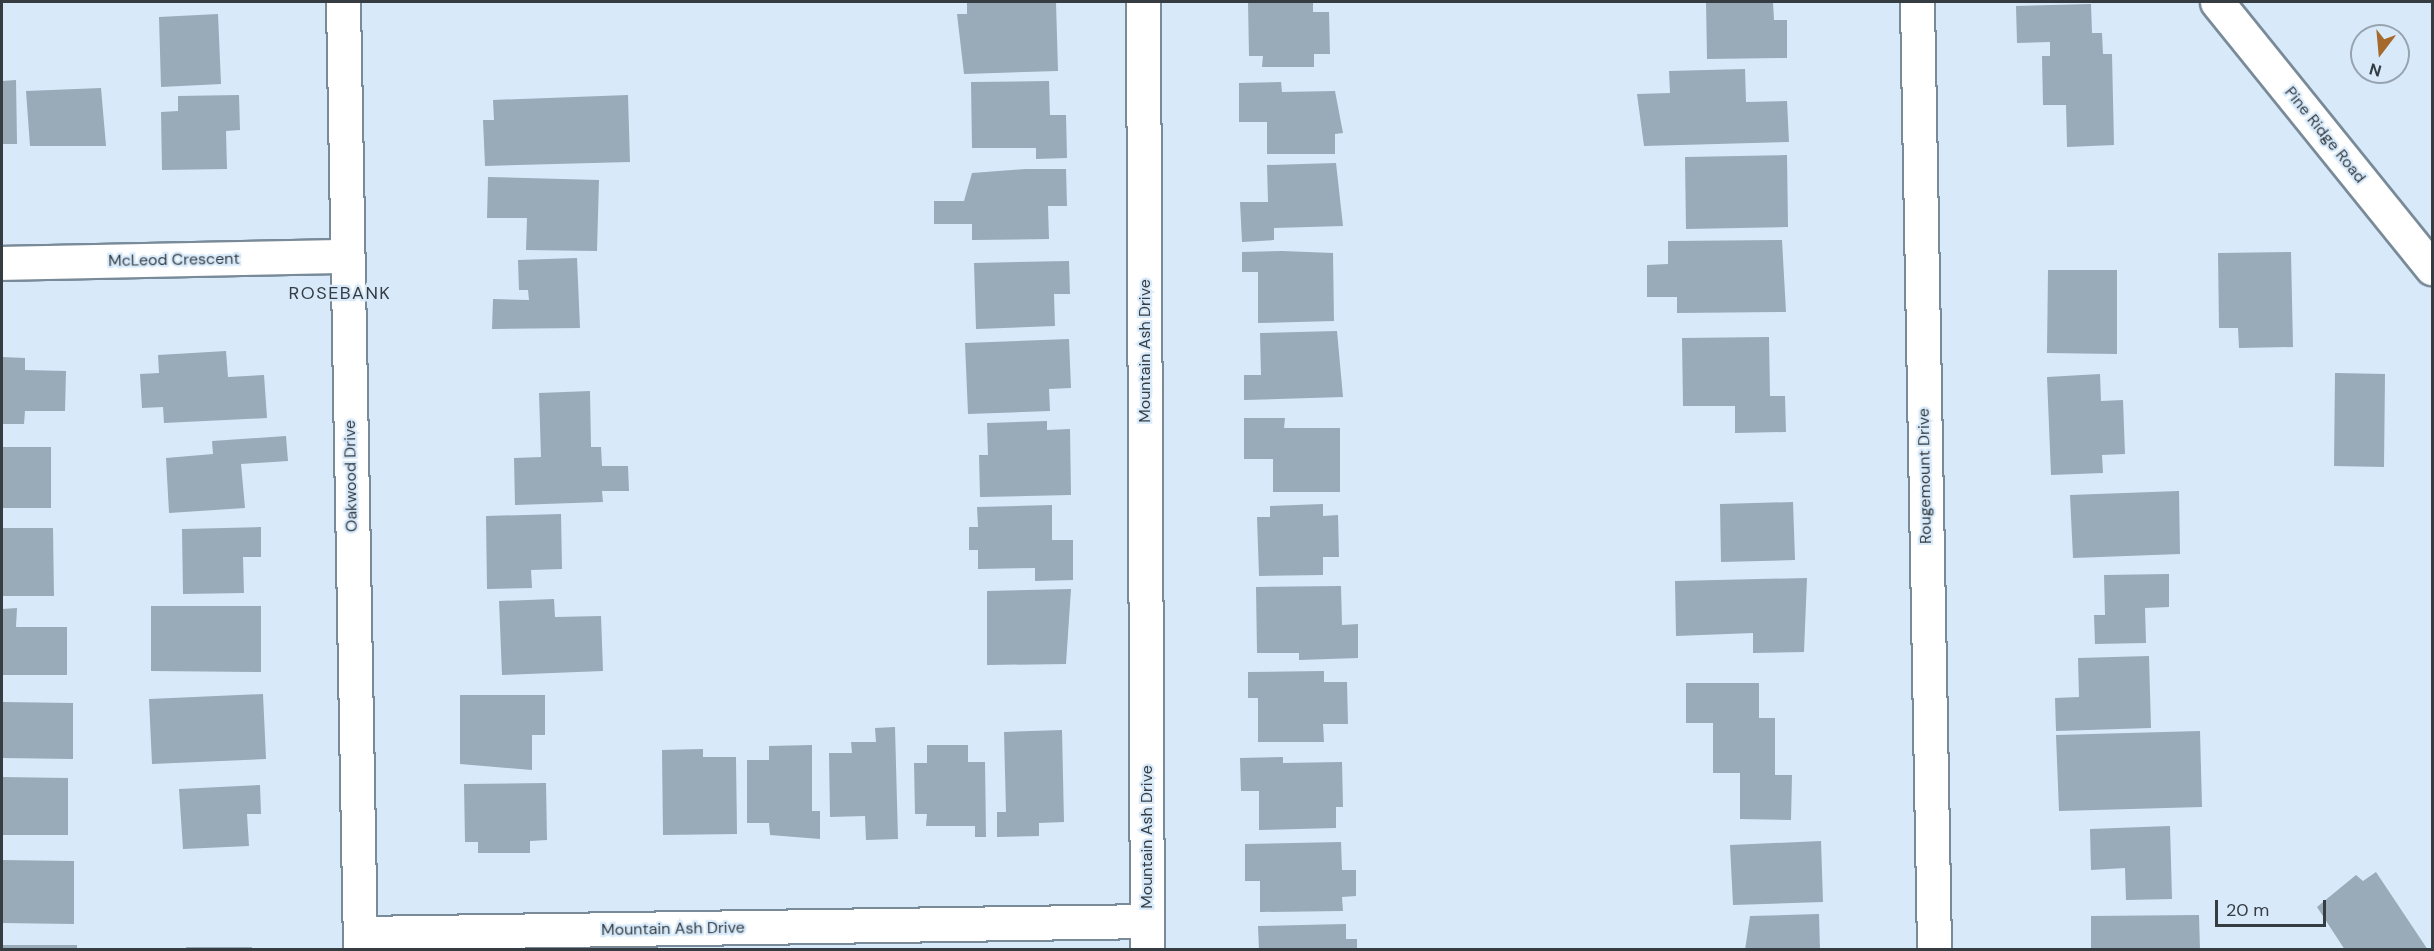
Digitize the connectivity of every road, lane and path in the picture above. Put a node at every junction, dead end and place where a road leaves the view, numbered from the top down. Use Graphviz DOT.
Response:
graph roads {
  1 [pos="343,2"];
  2 [pos="1143,2"];
  3 [pos="1917,2"];
  4 [pos="2217,2"];
  5 [pos="347,256"];
  6 [pos="2,263"];
  7 [pos="2433,268"];
  8 [pos="1147,935"];
  9 [pos="360,941"];
  10 [pos="1934,950"];
  1 -- 5 [label="street, Oakwood Drive"];
  2 -- 8 [label="street, Mountain Ash Drive"];
  3 -- 10 [label="street, Rougemount Drive"];
  4 -- 7 [label="street, Pine Ridge Road"];
  5 -- 6 [label="street, McLeod Crescent"];
  5 -- 9 [label="street, Oakwood Drive"];
  8 -- 9 [label="street, Mountain Ash Drive"];
}
